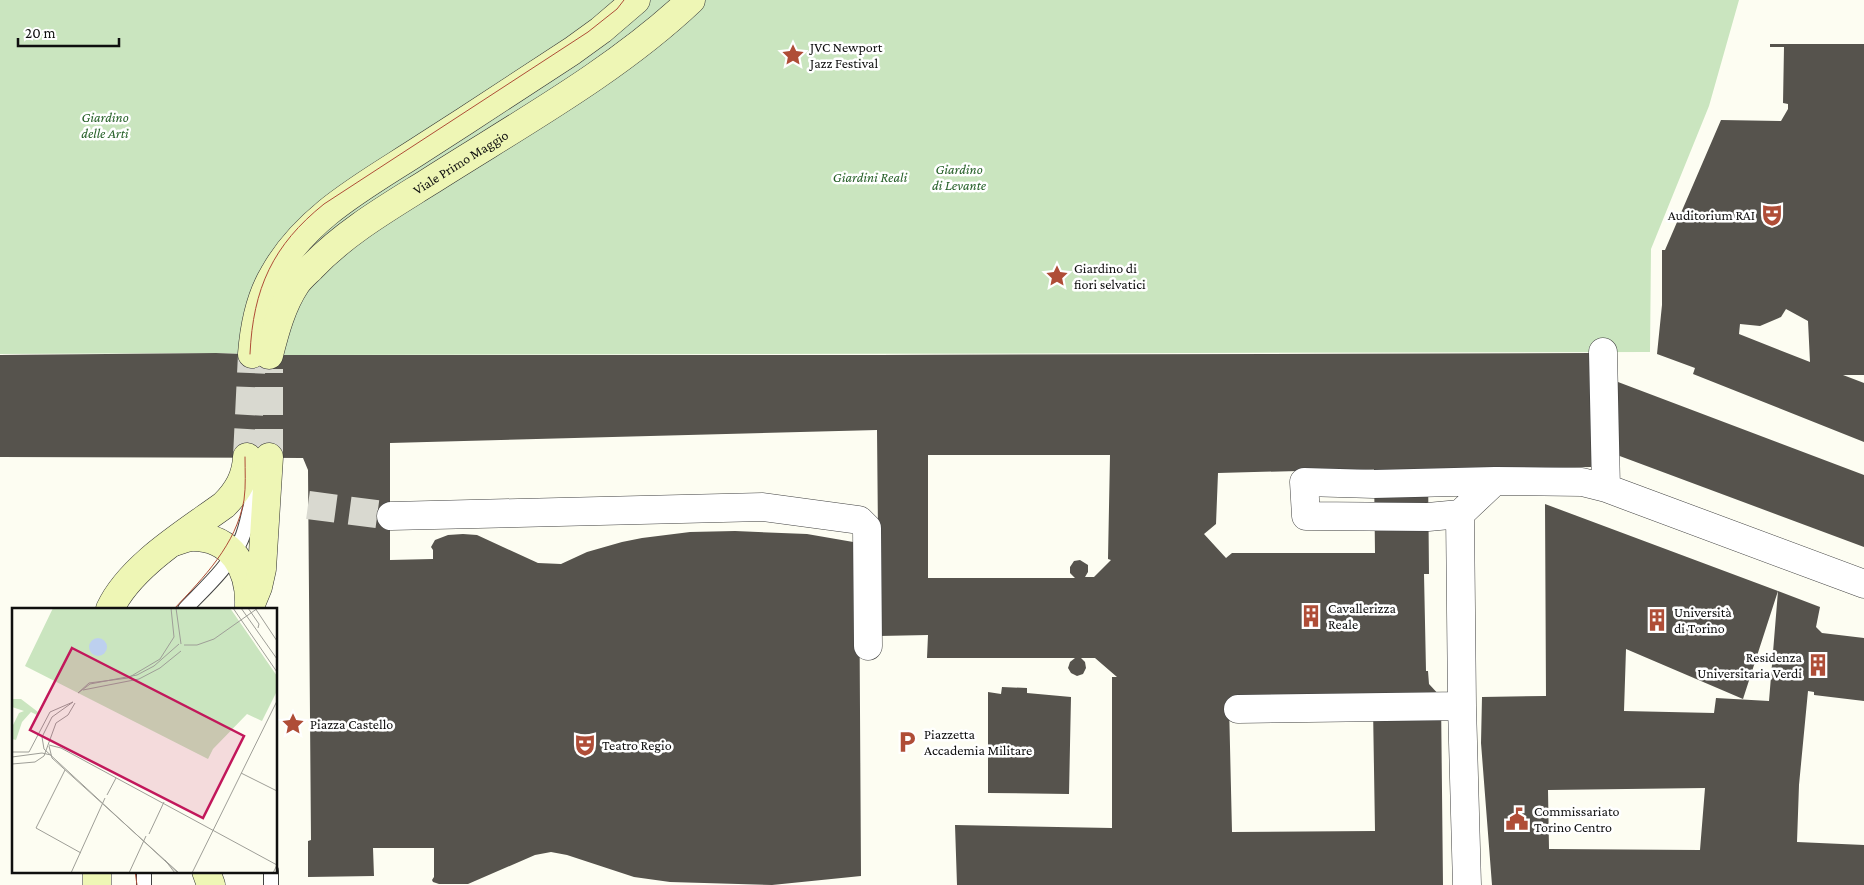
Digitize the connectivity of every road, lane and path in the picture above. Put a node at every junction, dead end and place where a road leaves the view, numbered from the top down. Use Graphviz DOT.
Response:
graph roads {
  1 [pos="636,0"];
  2 [pos="691,0"];
  3 [pos="1603,352"];
  4 [pos="257,469"];
  5 [pos="1495,481"];
  6 [pos="1606,488"];
  7 [pos="1460,514"];
  8 [pos="391,516"];
  9 [pos="174,542"];
  10 [pos="233,553"];
  11 [pos="1864,584"];
  12 [pos="111,608"];
  13 [pos="186,608"];
  14 [pos="249,608"];
  15 [pos="249,608"];
  16 [pos="868,646"];
  17 [pos="1462,706"];
  18 [pos="1238,709"];
  19 [pos="97,872"];
  20 [pos="144,872"];
  21 [pos="206,872"];
  22 [pos="270,872"];
  23 [pos="97,885"];
  24 [pos="144,885"];
  25 [pos="211,885"];
  26 [pos="271,885"];
  27 [pos="1467,885"];
  1 -- 2 [label="street, Viale Primo Maggio"];
  3 -- 6 [label="street"];
  4 -- 9 [label="street"];
  4 -- 10 [label="lane"];
  4 -- 14 [label="street"];
  5 -- 6 [label="street"];
  5 -- 7 [label="street"];
  5 -- 7 [label="street"];
  6 -- 11 [label="street"];
  7 -- 17 [label="street"];
  8 -- 16 [label="street"];
  9 -- 10 [label="street"];
  9 -- 12 [label="street"];
  10 -- 13 [label="lane"];
  10 -- 15 [label="street"];
  17 -- 18 [label="street"];
  17 -- 27 [label="street"];
  19 -- 23 [label="street"];
  20 -- 24 [label="lane"];
  21 -- 25 [label="street"];
  22 -- 26 [label="lane"];
}
